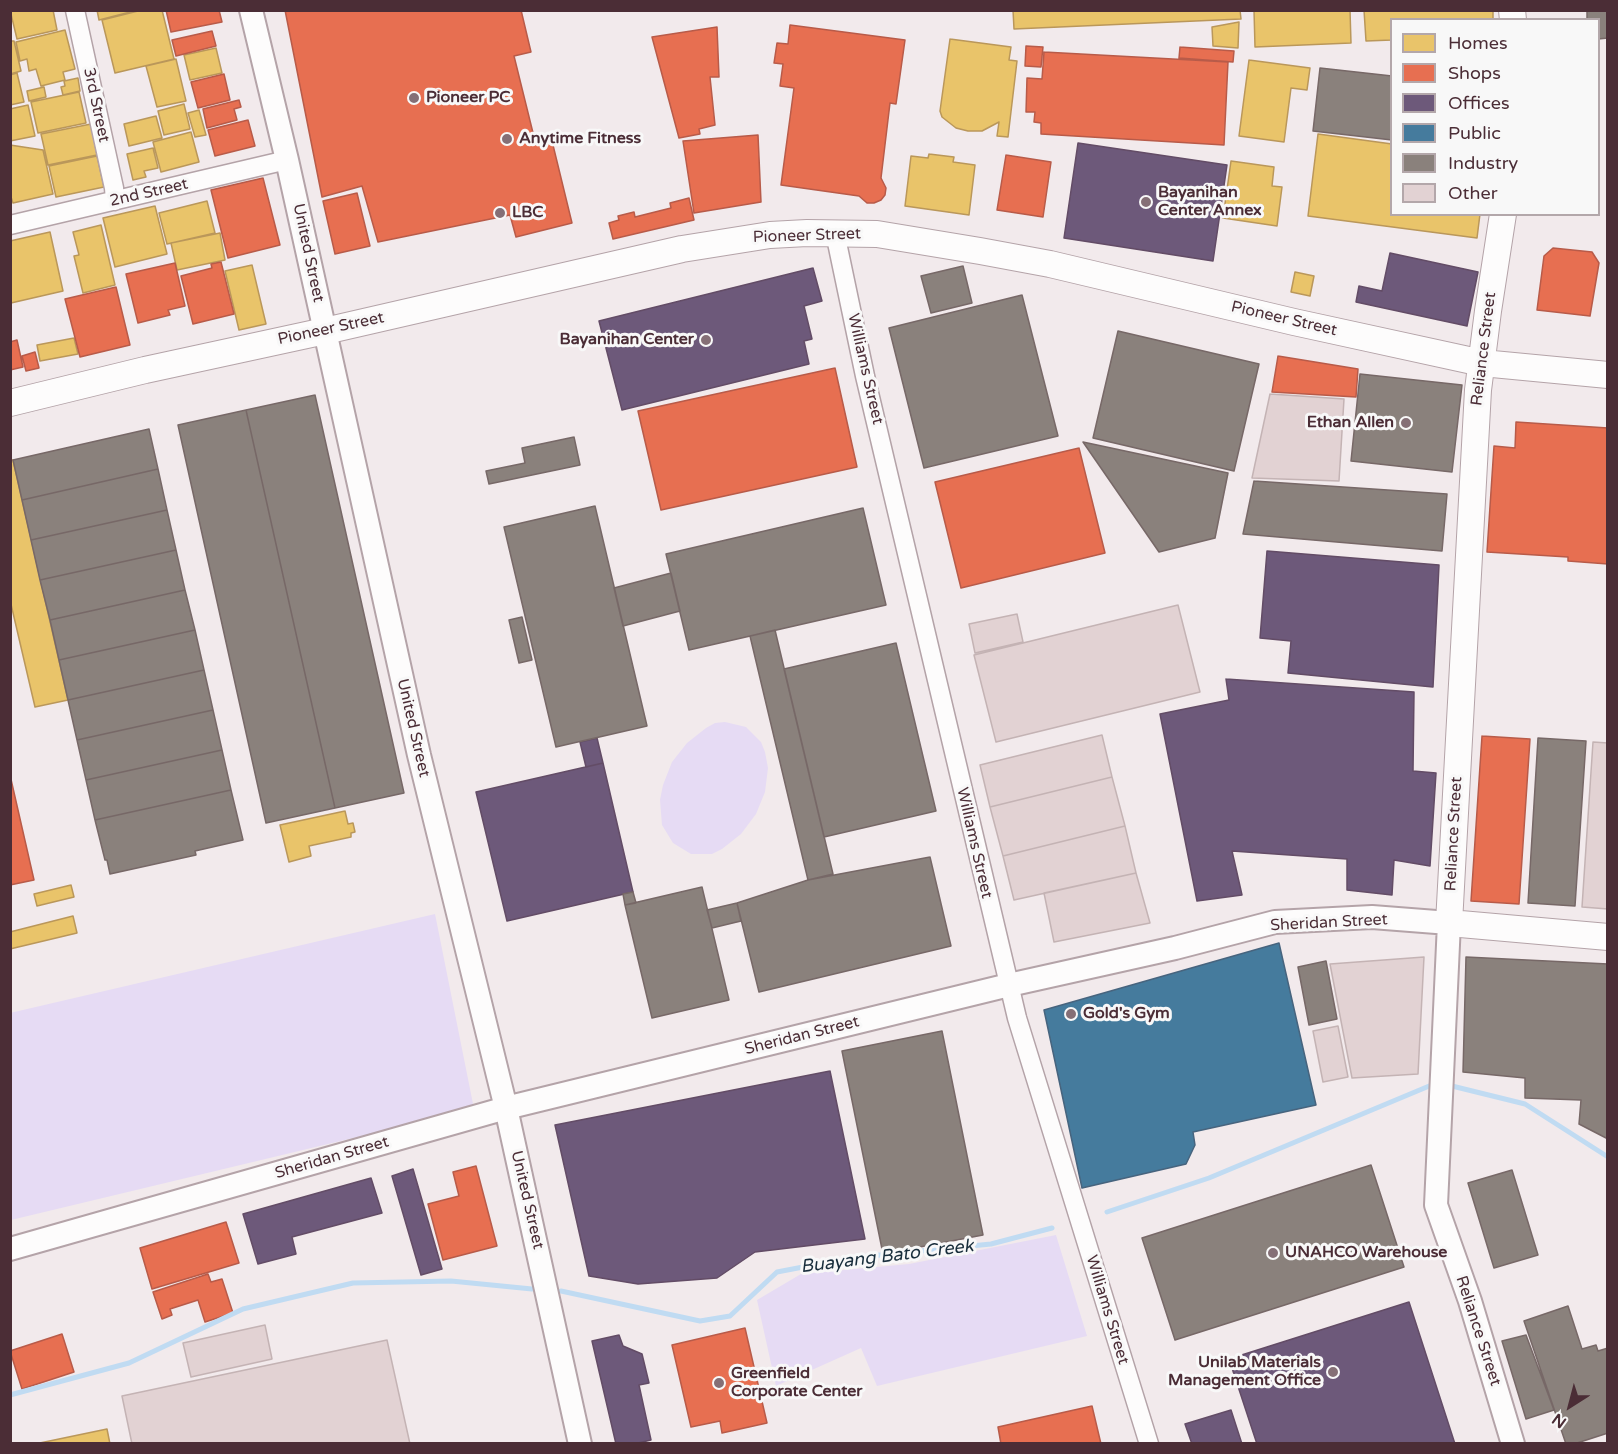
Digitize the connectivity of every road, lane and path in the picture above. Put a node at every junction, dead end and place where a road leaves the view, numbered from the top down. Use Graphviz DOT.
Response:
graph roads {
  1 [pos="75,10"];
  2 [pos="251,10"];
  3 [pos="287,160"];
  4 [pos="115,201"];
  5 [pos="1503,216"];
  6 [pos="10,225"];
  7 [pos="835,233"];
  8 [pos="325,331"];
  9 [pos="1482,363"];
  10 [pos="1608,375"];
  11 [pos="10,403"];
  12 [pos="1449,923"];
  13 [pos="1608,937"];
  14 [pos="1009,985"];
  15 [pos="506,1108"];
  16 [pos="10,1249"];
  17 [pos="580,1443"];
  18 [pos="1149,1443"];
  19 [pos="1513,1443"];
  1 -- 4 [label="street, 3rd Street"];
  2 -- 3 [label="street, United Street"];
  3 -- 4 [label="street, 2nd Street"];
  3 -- 8 [label="street, United Street"];
  4 -- 6 [label="street, 2nd Street"];
  5 -- 9 [label="main road, Reliance Street"];
  7 -- 8 [label="main road, Pioneer Street"];
  7 -- 9 [label="main road, Pioneer Street"];
  7 -- 14 [label="street, Williams Street"];
  8 -- 11 [label="main road, Pioneer Street"];
  8 -- 15 [label="street, United Street"];
  9 -- 10 [label="main road, Pioneer Street"];
  9 -- 12 [label="main road, Reliance Street"];
  12 -- 13 [label="main road, Sheridan Street"];
  12 -- 14 [label="street, Sheridan Street"];
  12 -- 19 [label="street, Reliance Street"];
  14 -- 15 [label="street, Sheridan Street"];
  14 -- 18 [label="street, Williams Street"];
  15 -- 16 [label="street, Sheridan Street"];
  15 -- 17 [label="street, United Street"];
}
